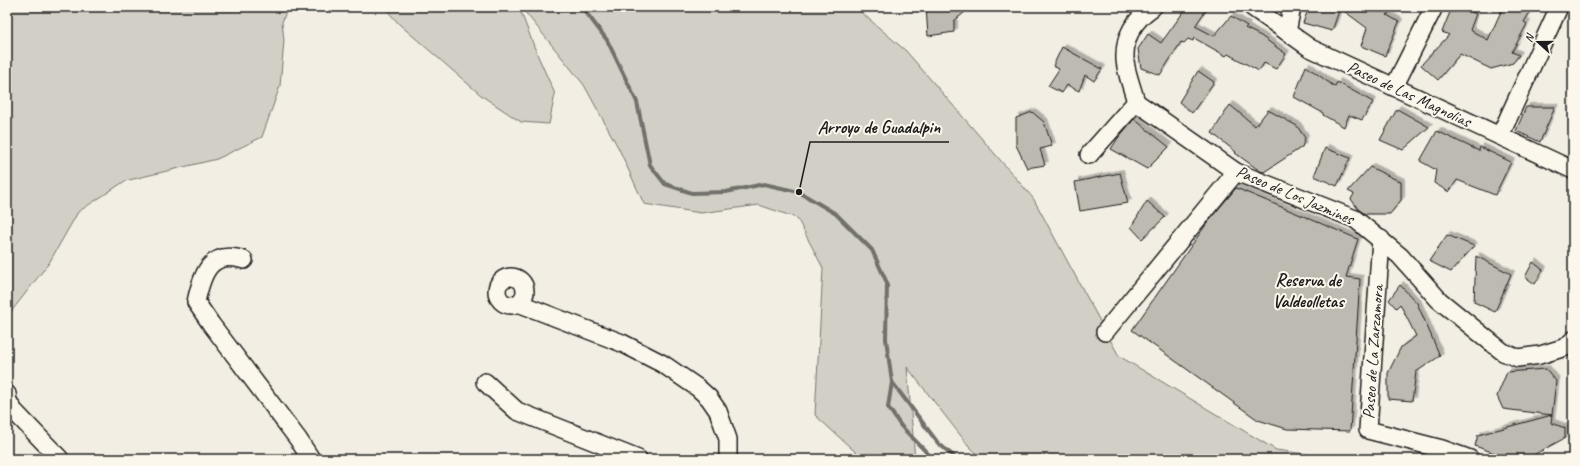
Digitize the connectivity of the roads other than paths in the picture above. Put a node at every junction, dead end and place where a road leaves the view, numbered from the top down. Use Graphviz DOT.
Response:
graph roads {
  1 [pos="1153,7"];
  2 [pos="1252,7"];
  3 [pos="1292,7"];
  4 [pos="1434,7"];
  5 [pos="1559,7"];
  6 [pos="1287,32"];
  7 [pos="1394,87"];
  8 [pos="1136,102"];
  9 [pos="1500,136"];
  10 [pos="1088,155"];
  11 [pos="1573,170"];
  12 [pos="1236,172"];
  13 [pos="1381,239"];
  14 [pos="244,260"];
  15 [pos="518,303"];
  16 [pos="1105,332"];
  17 [pos="1573,340"];
  18 [pos="485,382"];
  19 [pos="7,394"];
  20 [pos="60,459"];
  21 [pos="311,459"];
  22 [pos="638,459"];
  23 [pos="728,459"];
  24 [pos="1470,459"];
  1 -- 8 [label="street"];
  2 -- 6 [label="street, Paseo de Las Magnolias"];
  3 -- 6 [label="street"];
  4 -- 7 [label="street"];
  5 -- 9 [label="street"];
  6 -- 7 [label="street, Paseo de Las Magnolias"];
  7 -- 9 [label="street, Paseo de Las Magnolias"];
  8 -- 10 [label="street"];
  8 -- 12 [label="street, Paseo de Los Jazmines"];
  9 -- 11 [label="street, Paseo de Las Magnolias"];
  12 -- 13 [label="street, Paseo de Los Jazmines"];
  12 -- 16 [label="street"];
  13 -- 17 [label="street, Paseo de Los Jazmines"];
  13 -- 24 [label="street, Paseo de La Zarzamora"];
  14 -- 21 [label="street"];
  15 -- 23 [label="street"];
  18 -- 22 [label="street"];
  19 -- 20 [label="street"];
}
